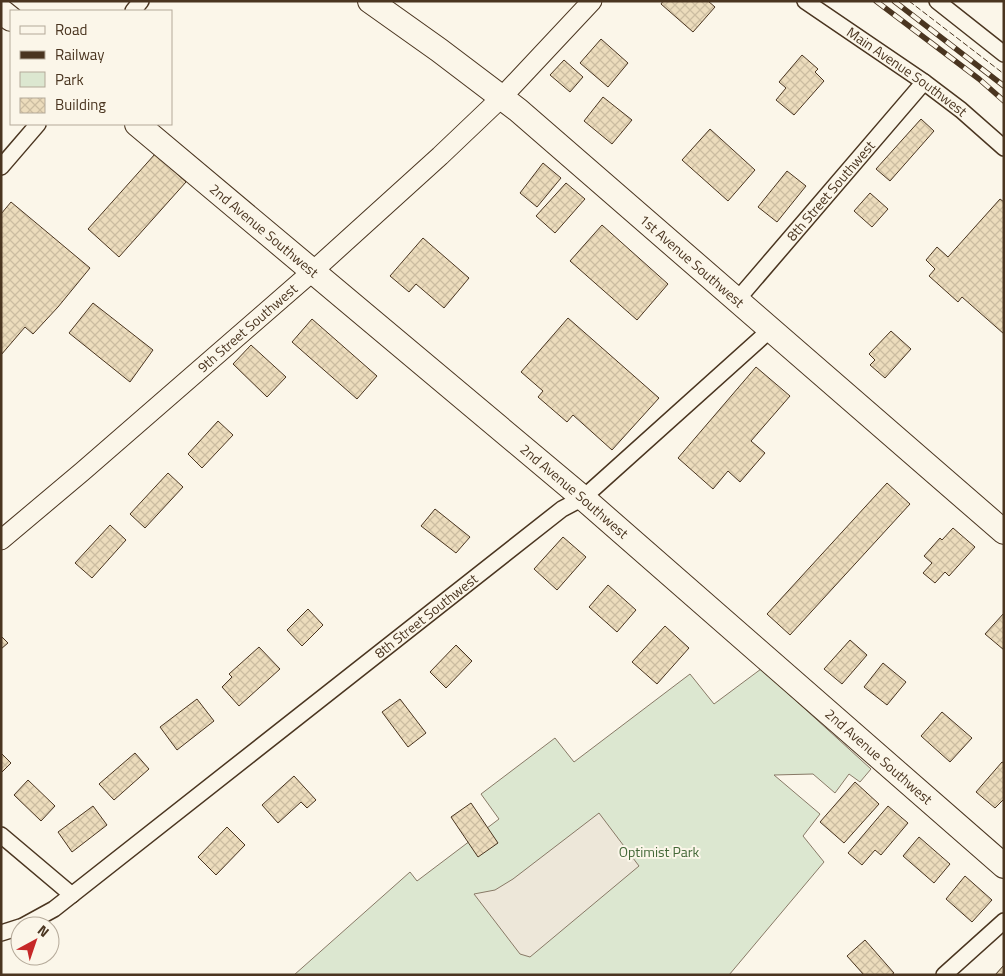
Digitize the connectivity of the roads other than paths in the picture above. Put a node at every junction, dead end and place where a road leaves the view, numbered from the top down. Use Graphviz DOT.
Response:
graph roads {
  1 [pos="370,1"];
  2 [pos="592,1"];
  3 [pos="805,1"];
  4 [pos="937,1"];
  5 [pos="1004,54"];
  6 [pos="924,82"];
  7 [pos="502,97"];
  8 [pos="37,125"];
  9 [pos="138,125"];
  10 [pos="1004,148"];
  11 [pos="1,167"];
  12 [pos="313,271"];
  13 [pos="737,300"];
  14 [pos="771,329"];
  15 [pos="582,498"];
  16 [pos="1004,532"];
  17 [pos="1,540"];
  18 [pos="1,835"];
  19 [pos="1004,866"];
  20 [pos="72,895"];
  21 [pos="41,916"];
  22 [pos="1004,921"];
  23 [pos="944,975"];
  1 -- 7 [label="main road, 1st Avenue Southwest"];
  2 -- 7 [label="street, 9th Street Southwest"];
  3 -- 6 [label="street, Main Avenue Southwest"];
  4 -- 5 [label="street"];
  6 -- 10 [label="street, Main Avenue Southwest"];
  6 -- 13 [label="street, 8th Street Southwest"];
  7 -- 12 [label="street, 9th Street Southwest"];
  7 -- 13 [label="main road, 1st Avenue Southwest"];
  8 -- 11 [label="street"];
  9 -- 12 [label="main road, 2nd Avenue Southwest"];
  12 -- 15 [label="main road, 2nd Avenue Southwest"];
  12 -- 17 [label="street, 9th Street Southwest"];
  13 -- 14 [label="main road, 1st Avenue Southwest"];
  14 -- 15 [label="street, 8th Street Southwest"];
  14 -- 16 [label="main road, 1st Avenue Southwest"];
  15 -- 19 [label="main road, 2nd Avenue Southwest"];
  15 -- 20 [label="street, 8th Street Southwest"];
  18 -- 20 [label="street"];
  20 -- 21 [label="street, 8th Street Southwest"];
  22 -- 23 [label="street"];
}
